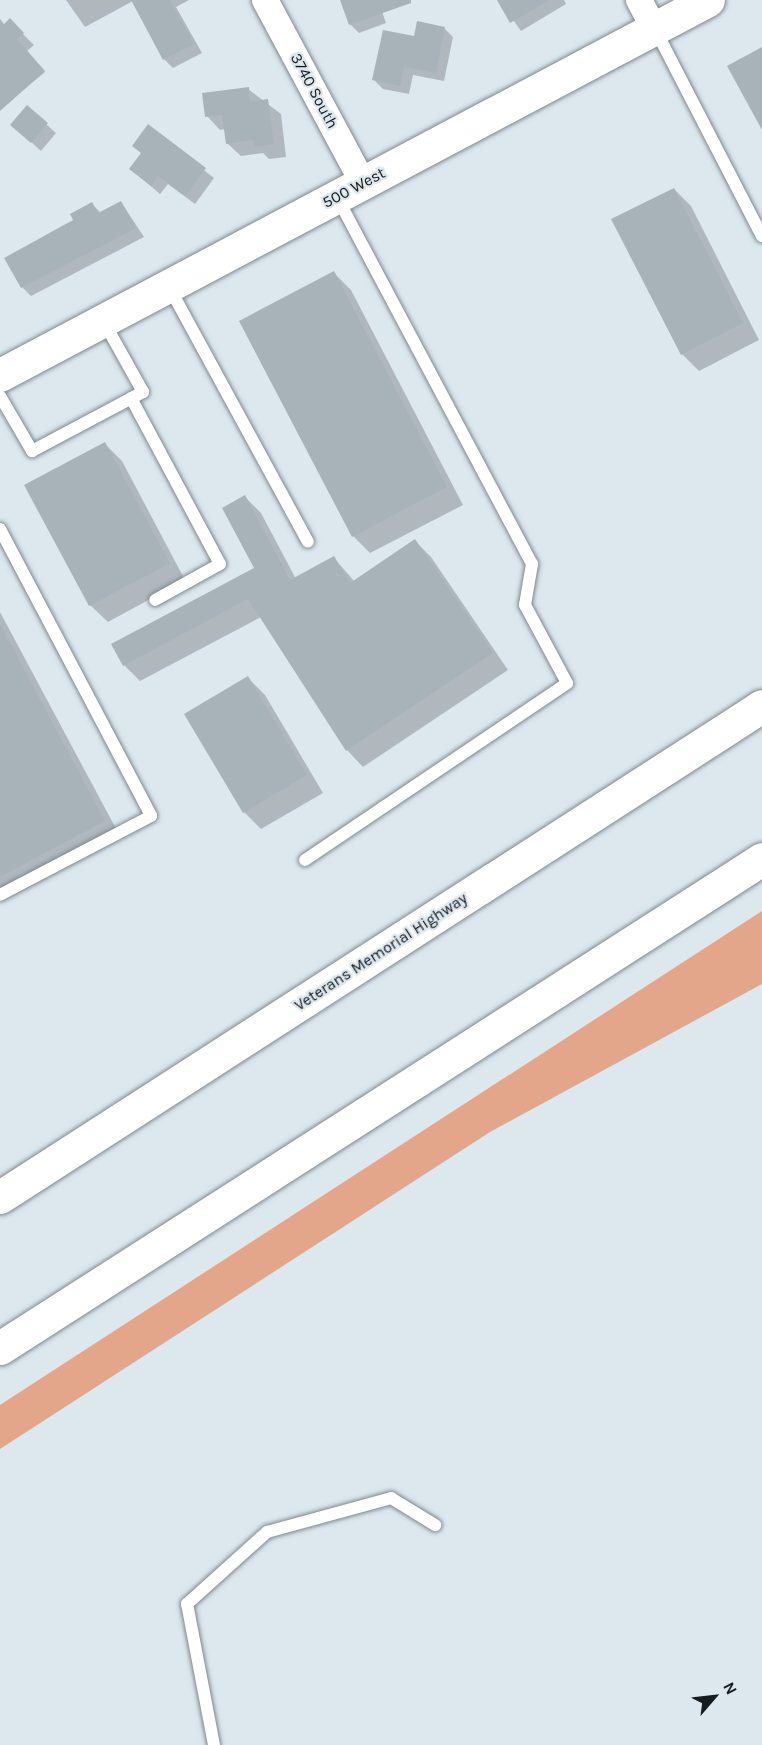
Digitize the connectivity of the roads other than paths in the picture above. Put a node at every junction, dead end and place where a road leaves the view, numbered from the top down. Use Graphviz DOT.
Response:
graph roads {
  1 [pos="266,0"];
  2 [pos="708,0"];
  3 [pos="647,14"];
  4 [pos="350,190"];
  5 [pos="762,236"];
  6 [pos="168,286"];
  7 [pos="103,320"];
  8 [pos="0,375"];
  9 [pos="0,396"];
  10 [pos="131,398"];
  11 [pos="0,529"];
  12 [pos="308,542"];
  13 [pos="155,600"];
  14 [pos="762,706"];
  15 [pos="762,858"];
  16 [pos="305,860"];
  17 [pos="0,895"];
  18 [pos="0,1197"];
  19 [pos="0,1348"];
  20 [pos="435,1525"];
  21 [pos="214,1745"];
  1 -- 4 [label="street, 3740 South"];
  2 -- 3 [label="main road, 500 West"];
  3 -- 4 [label="main road, 500 West"];
  3 -- 5 [label="lane"];
  4 -- 6 [label="main road, 500 West"];
  4 -- 16 [label="lane"];
  6 -- 7 [label="main road, 500 West"];
  6 -- 12 [label="lane"];
  7 -- 8 [label="main road, 500 West"];
  7 -- 10 [label="lane"];
  9 -- 10 [label="lane"];
  10 -- 13 [label="lane"];
  11 -- 17 [label="lane"];
  14 -- 18 [label="main road, Veterans Memorial Highway"];
  15 -- 19 [label="main road"];
  20 -- 21 [label="lane"];
}
